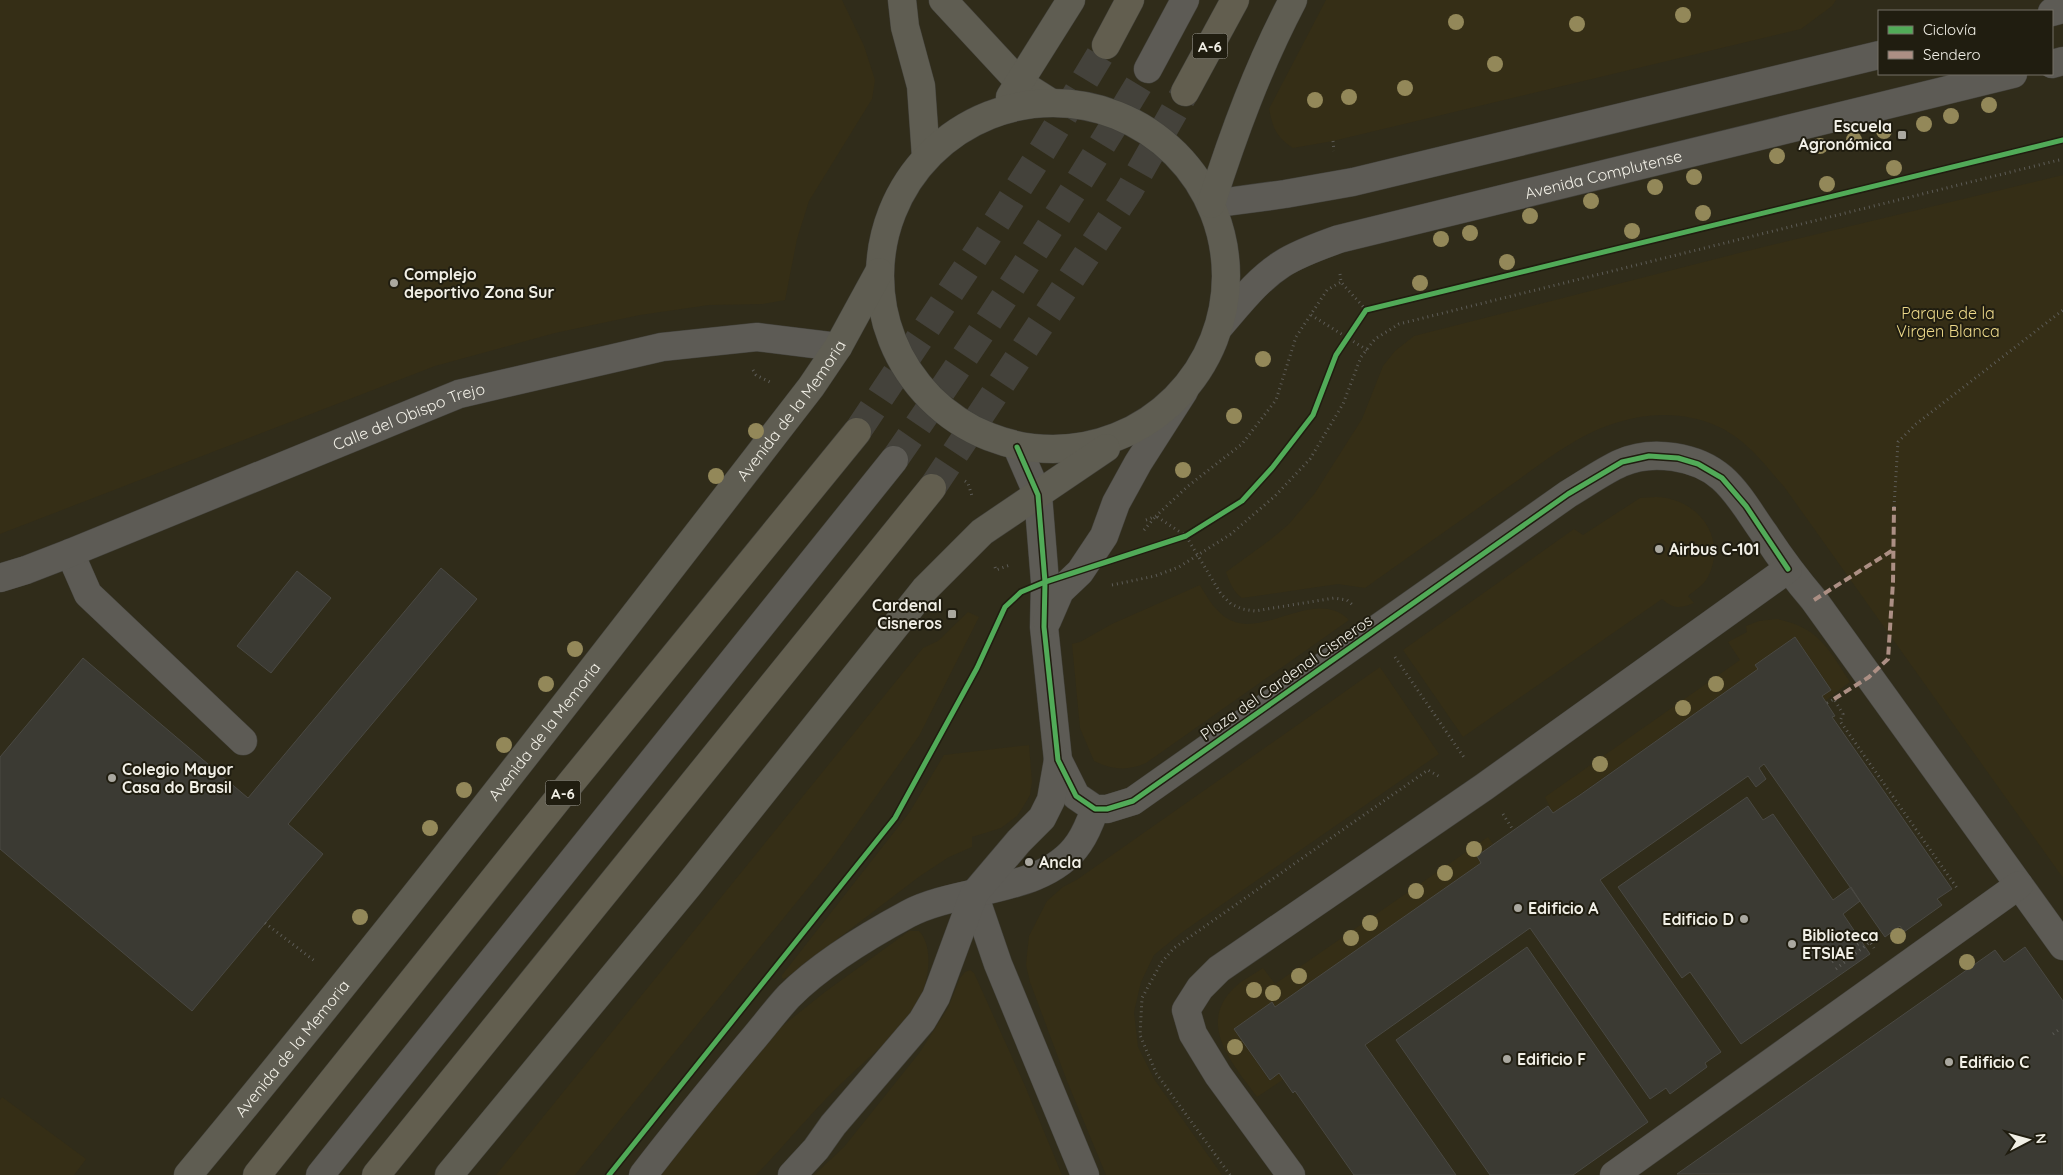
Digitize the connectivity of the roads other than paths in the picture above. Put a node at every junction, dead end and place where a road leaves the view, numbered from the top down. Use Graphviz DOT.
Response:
graph roads {
  1 [pos="902,0"];
  2 [pos="943,0"];
  3 [pos="1071,0"];
  4 [pos="1130,0"];
  5 [pos="1185,0"];
  6 [pos="1235,0"];
  7 [pos="1293,0"];
  8 [pos="1106,45"];
  9 [pos="1878,55"];
  10 [pos="1148,69"];
  11 [pos="2010,75"];
  12 [pos="1020,83"];
  13 [pos="1186,92"];
  14 [pos="1050,102"];
  15 [pos="1003,109"];
  16 [pos="926,157"];
  17 [pos="1211,204"];
  18 [pos="879,272"];
  19 [pos="1219,327"];
  20 [pos="838,347"];
  21 [pos="1184,391"];
  22 [pos="857,432"];
  23 [pos="1124,436"];
  24 [pos="1017,447"];
  25 [pos="894,460"];
  26 [pos="932,488"];
  27 [pos="1038,495"];
  28 [pos="70,553"];
  29 [pos="1788,569"];
  30 [pos="0,578"];
  31 [pos="1044,627"];
  32 [pos="243,741"];
  33 [pos="1058,760"];
  34 [pos="1096,809"];
  35 [pos="2019,885"];
  36 [pos="974,894"];
  37 [pos="2063,946"];
  38 [pos="188,1175"];
  39 [pos="257,1175"];
  40 [pos="320,1175"];
  41 [pos="376,1175"];
  42 [pos="449,1175"];
  43 [pos="643,1175"];
  44 [pos="792,1175"];
  45 [pos="1085,1175"];
  46 [pos="1291,1175"];
  47 [pos="1614,1175"];
  1 -- 16 [label="main road"];
  2 -- 12 [label="main road"];
  3 -- 12 [label="main road"];
  4 -- 8 [label="highway"];
  5 -- 10 [label="street"];
  6 -- 13 [label="highway, A-6"];
  7 -- 17 [label="main road"];
  9 -- 17 [label="street"];
  11 -- 19 [label="street, Avenida Complutense"];
  12 -- 14 [label="main road"];
  12 -- 15 [label="main road"];
  14 -- 15 [label="main road"];
  14 -- 17 [label="main road"];
  15 -- 16 [label="main road"];
  16 -- 18 [label="main road"];
  17 -- 19 [label="main road"];
  18 -- 20 [label="main road, Avenida de la Memoria"];
  18 -- 24 [label="main road"];
  19 -- 21 [label="main road"];
  20 -- 28 [label="street, Calle del Obispo Trejo"];
  20 -- 38 [label="main road, Avenida de la Memoria"];
  21 -- 23 [label="main road"];
  21 -- 31 [label="street"];
  22 -- 39 [label="highway, A-6"];
  23 -- 24 [label="main road"];
  23 -- 27 [label="main road"];
  24 -- 27 [label="street"];
  25 -- 40 [label="street"];
  26 -- 41 [label="highway"];
  27 -- 31 [label="street"];
  27 -- 42 [label="main road"];
  28 -- 30 [label="street, Calle del Obispo Trejo"];
  28 -- 32 [label="street"];
  29 -- 34 [label="street, Plaza del Cardenal Cisneros"];
  29 -- 35 [label="street, Plaza del Cardenal Cisneros"];
  29 -- 46 [label="street"];
  31 -- 33 [label="street"];
  33 -- 34 [label="street"];
  33 -- 36 [label="street"];
  34 -- 36 [label="street"];
  35 -- 37 [label="street, Plaza del Cardenal Cisneros"];
  35 -- 47 [label="street"];
  36 -- 43 [label="street"];
  36 -- 44 [label="street"];
  36 -- 45 [label="street"];
}
